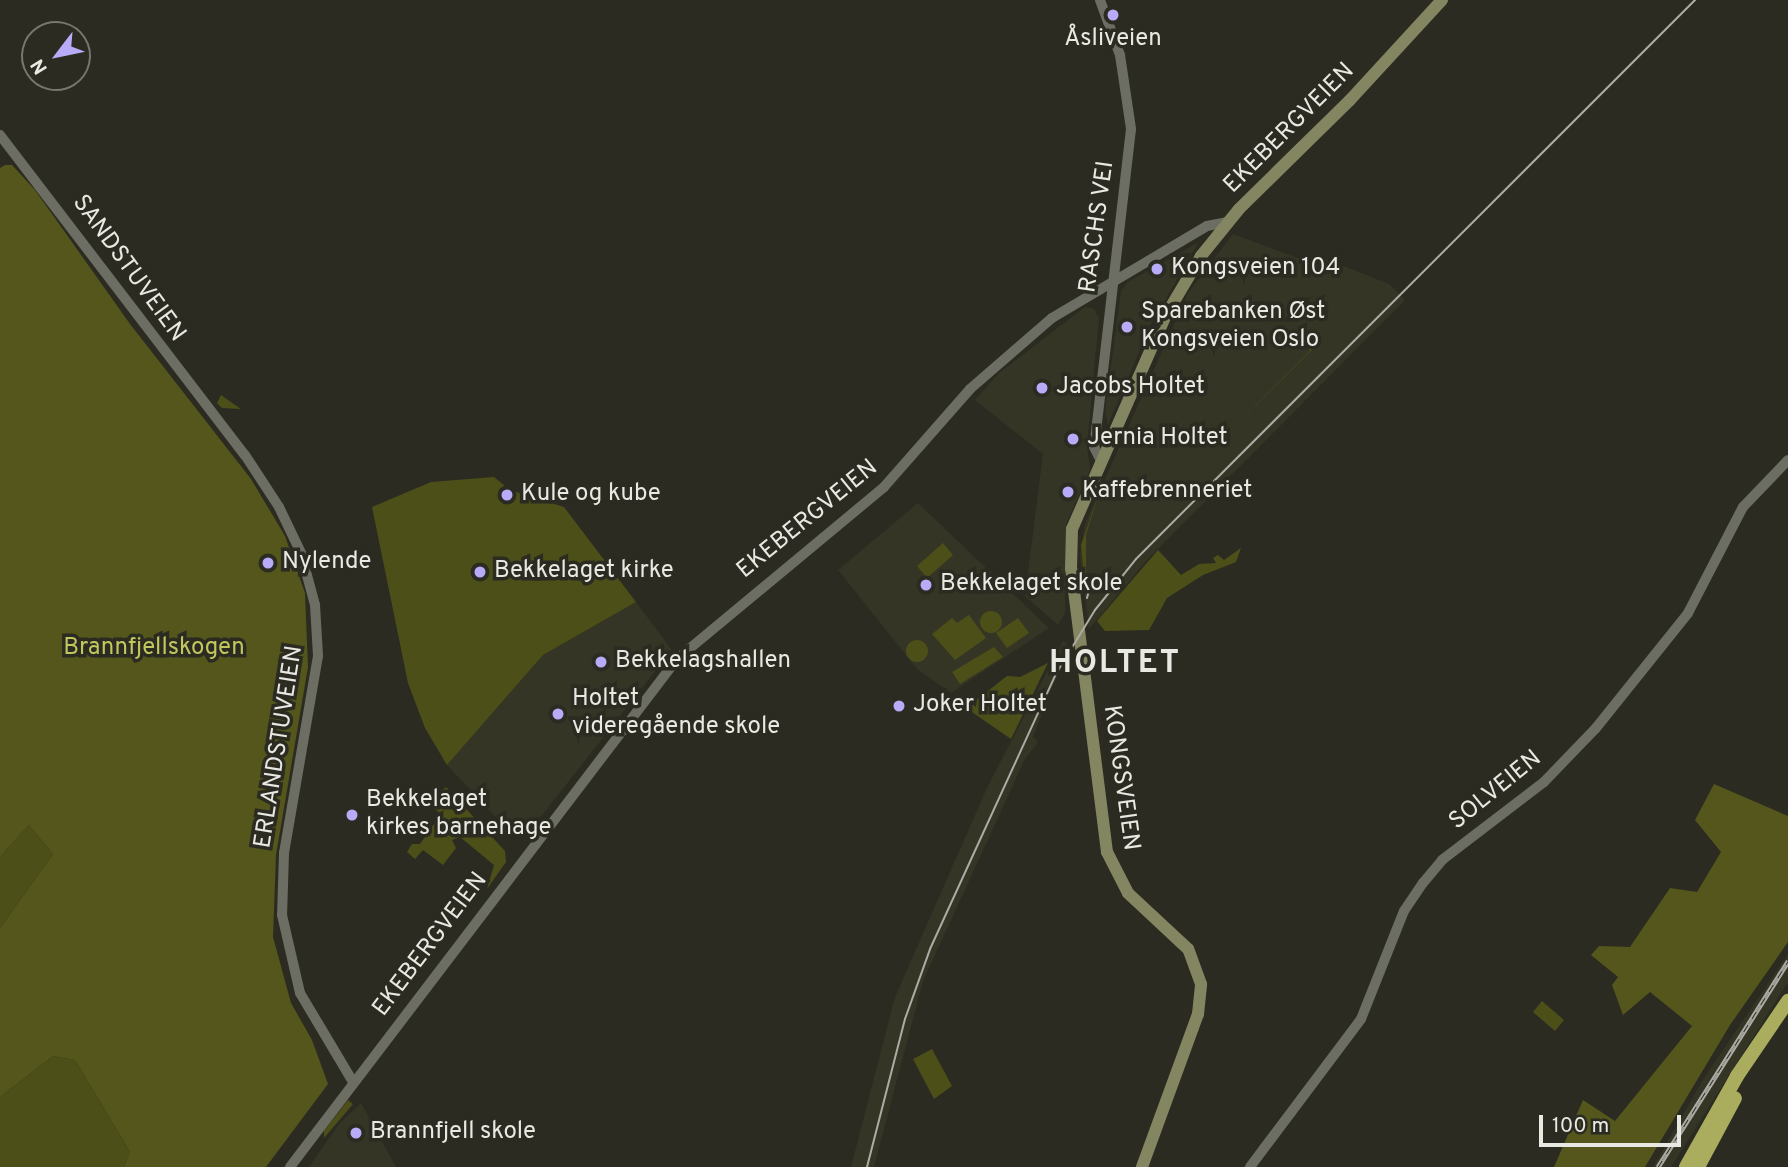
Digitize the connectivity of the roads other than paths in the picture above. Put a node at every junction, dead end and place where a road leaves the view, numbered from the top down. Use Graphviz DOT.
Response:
graph roads {
  1 [pos="1100,0"];
  2 [pos="1442,0"];
  3 [pos="0,135"];
  4 [pos="1227,222"];
  5 [pos="1111,281"];
  6 [pos="223,426"];
  7 [pos="1788,460"];
  8 [pos="1101,461"];
  9 [pos="1788,1002"];
  10 [pos="1774,1022"];
  11 [pos="353,1082"];
  12 [pos="1728,1109"];
  13 [pos="1726,1137"];
  14 [pos="290,1167"];
  15 [pos="1142,1167"];
  16 [pos="1250,1167"];
  17 [pos="1686,1167"];
  18 [pos="1698,1167"];
  1 -- 5 [label="street, RASCHS VEI"];
  2 -- 4 [label="main road, EKEBERGVEIEN"];
  3 -- 6 [label="street, SANDSTUVEIEN"];
  4 -- 5 [label="street, EKEBERGVEIEN"];
  4 -- 8 [label="main road, KONGSVEIEN"];
  5 -- 8 [label="street, RASCHS VEI"];
  5 -- 11 [label="street, EKEBERGVEIEN"];
  6 -- 11 [label="street, ERLANDSTUVEIEN"];
  7 -- 16 [label="street, SOLVEIEN"];
  8 -- 15 [label="main road, KONGSVEIEN"];
  9 -- 10 [label="highway"];
  10 -- 12 [label="highway"];
  10 -- 17 [label="highway"];
  11 -- 14 [label="street, EKEBERGVEIEN"];
  12 -- 13 [label="highway"];
  12 -- 18 [label="highway"];
}
